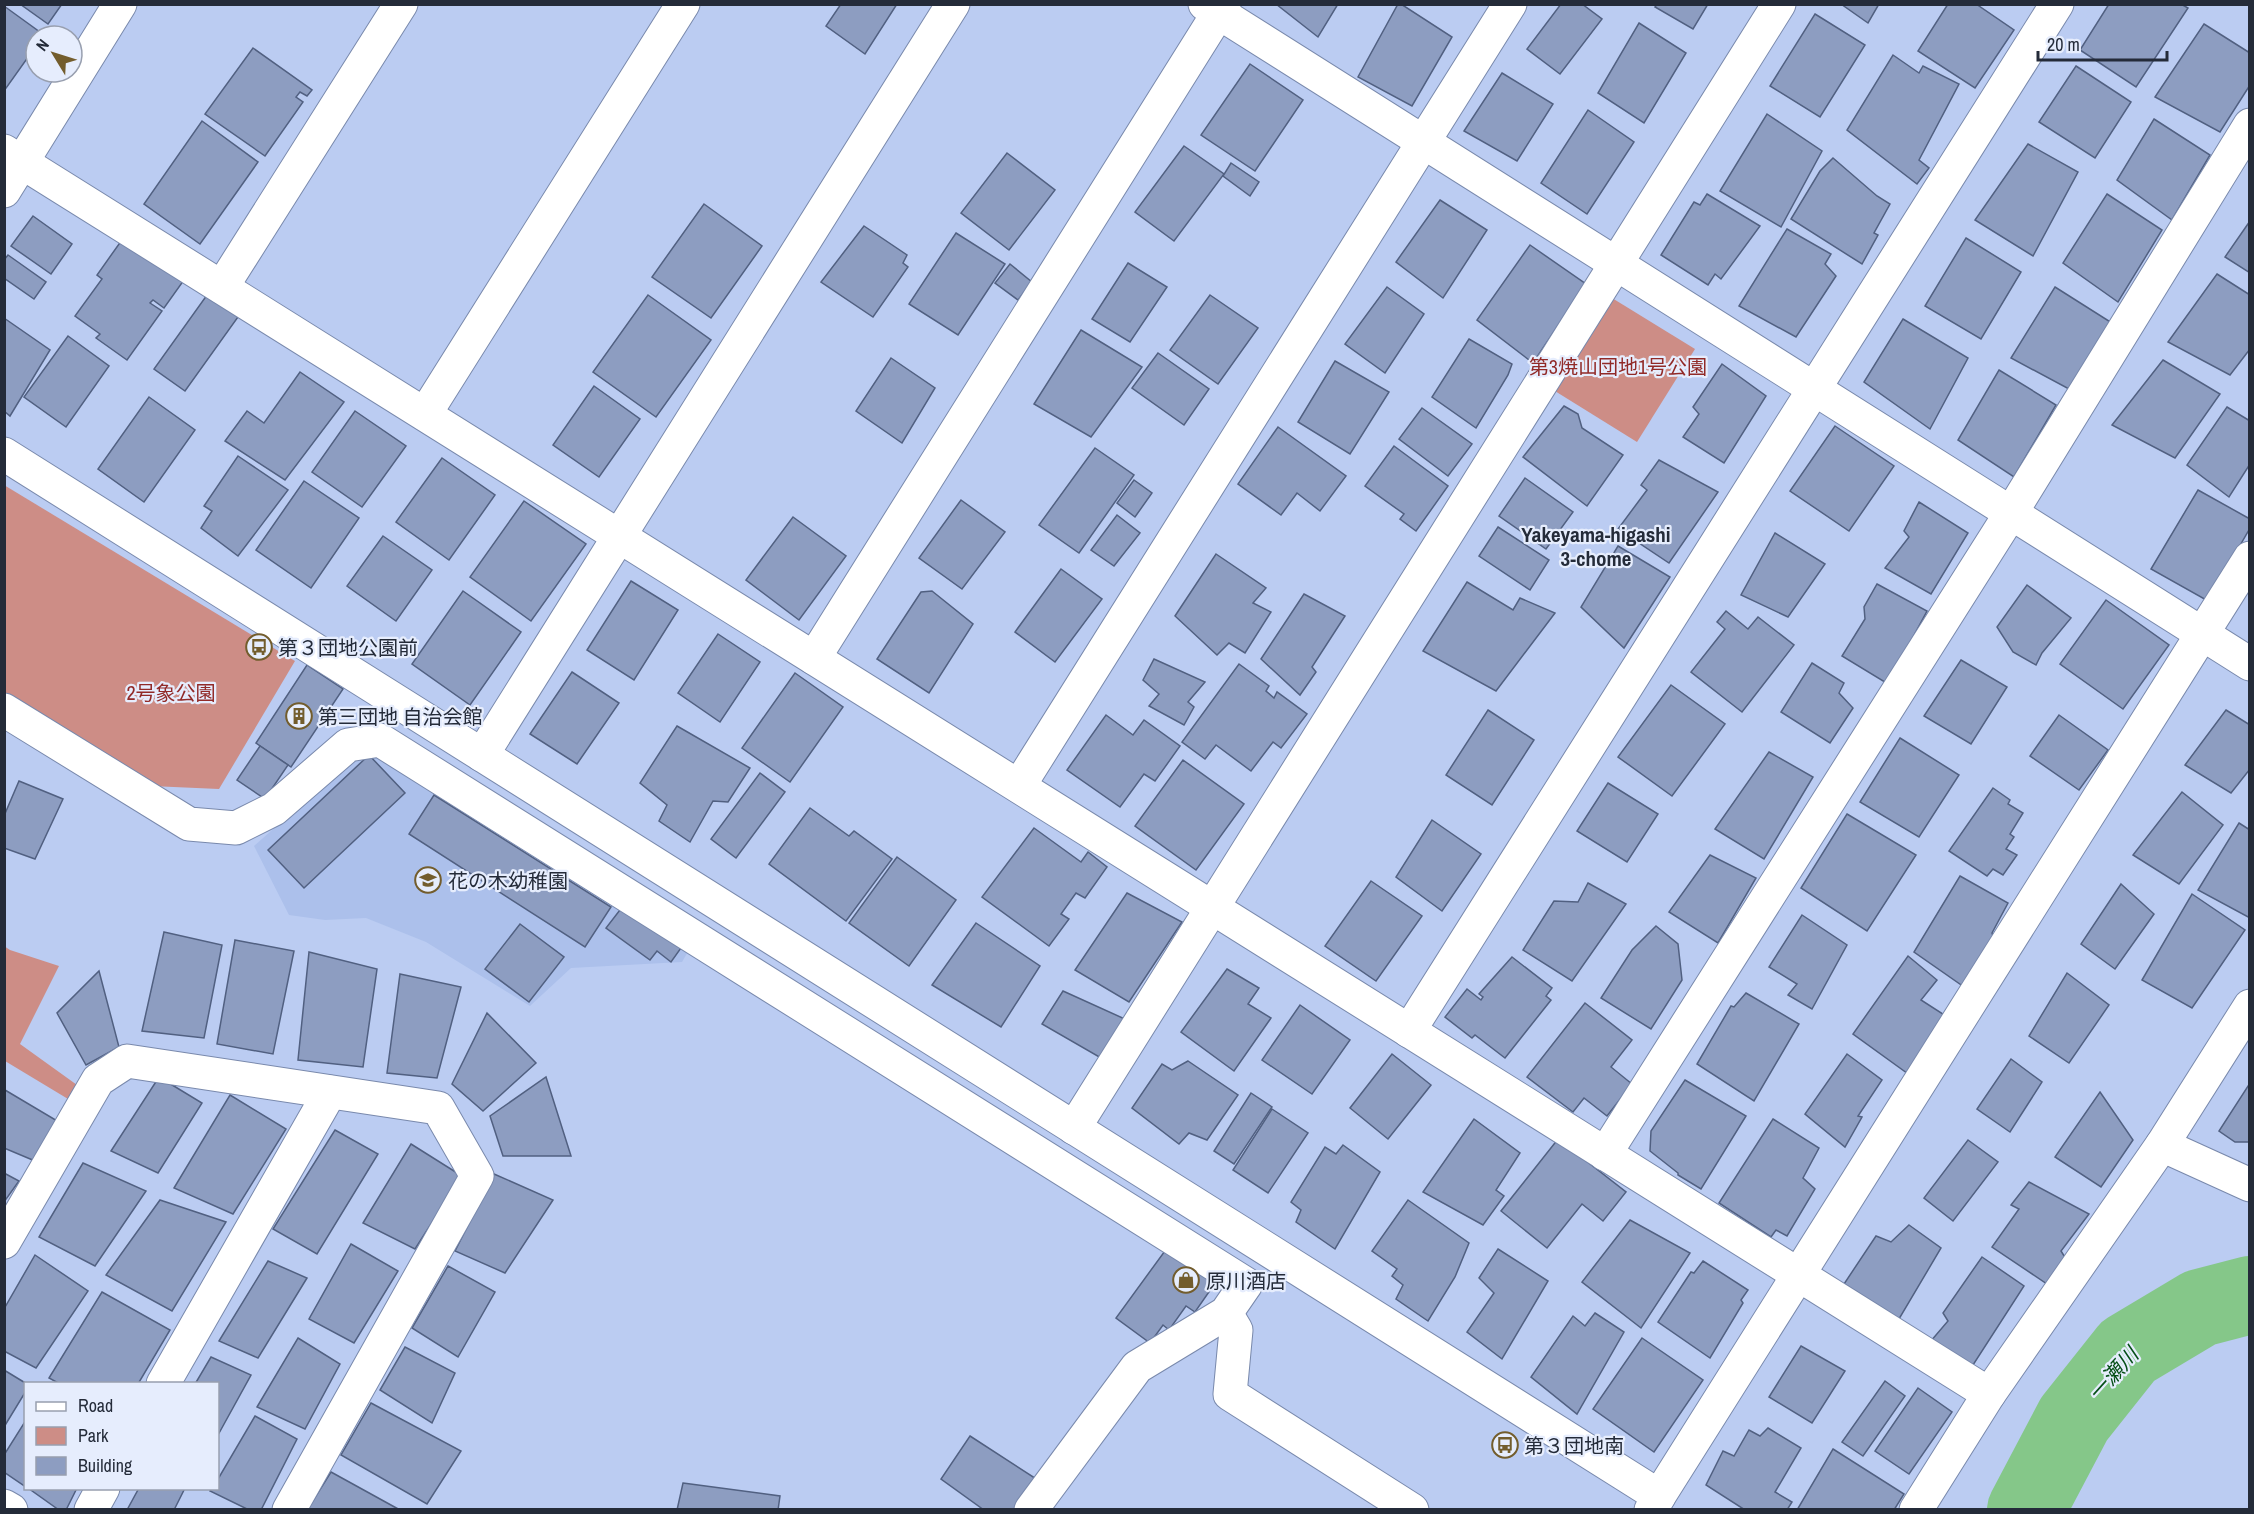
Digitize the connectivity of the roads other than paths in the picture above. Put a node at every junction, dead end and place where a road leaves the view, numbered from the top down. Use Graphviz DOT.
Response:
graph roads {
  1 [pos="120,4"];
  2 [pos="401,4"];
  3 [pos="683,4"];
  4 [pos="952,4"];
  5 [pos="1510,4"];
  6 [pos="1779,4"];
  7 [pos="2057,4"];
  8 [pos="1216,7"];
  9 [pos="2249,126"];
  10 [pos="1424,142"];
  11 [pos="13,156"];
  12 [pos="4,191"];
  13 [pos="1616,264"];
  14 [pos="222,287"];
  15 [pos="1815,389"];
  16 [pos="425,414"];
  17 [pos="4,454"];
  18 [pos="2011,513"];
  19 [pos="620,536"];
  20 [pos="2250,558"];
  21 [pos="2202,634"];
  22 [pos="814,658"];
  23 [pos="2250,664"];
  24 [pos="4,710"];
  25 [pos="482,755"];
  26 [pos="1019,786"];
  27 [pos="1212,907"];
  28 [pos="2250,1006"];
  29 [pos="1410,1031"];
  30 [pos="330,1092"];
  31 [pos="1074,1128"];
  32 [pos="2162,1145"];
  33 [pos="1605,1154"];
  34 [pos="2250,1185"];
  35 [pos="4,1242"];
  36 [pos="1799,1275"];
  37 [pos="1226,1313"];
  38 [pos="164,1382"];
  39 [pos="1989,1394"];
  40 [pos="102,1490"];
  41 [pos="1655,1503"];
  42 [pos="4,1506"];
  43 [pos="11,1509"];
  44 [pos="91,1509"];
  45 [pos="289,1509"];
  46 [pos="1031,1509"];
  47 [pos="1412,1509"];
  48 [pos="1916,1509"];
  1 -- 11 [label="street"];
  2 -- 14 [label="street"];
  3 -- 16 [label="street"];
  4 -- 19 [label="street"];
  5 -- 10 [label="street"];
  6 -- 13 [label="street"];
  7 -- 15 [label="street"];
  8 -- 10 [label="street"];
  8 -- 22 [label="street"];
  9 -- 18 [label="street"];
  10 -- 13 [label="street"];
  10 -- 26 [label="street"];
  11 -- 12 [label="street"];
  11 -- 14 [label="street"];
  13 -- 15 [label="street"];
  13 -- 27 [label="street"];
  14 -- 16 [label="street"];
  15 -- 18 [label="street"];
  15 -- 29 [label="street"];
  16 -- 19 [label="street"];
  17 -- 25 [label="street"];
  18 -- 21 [label="street"];
  18 -- 33 [label="street"];
  19 -- 22 [label="street"];
  19 -- 25 [label="street"];
  20 -- 21 [label="street"];
  21 -- 23 [label="street"];
  21 -- 36 [label="street"];
  22 -- 26 [label="street"];
  24 -- 37 [label="street"];
  25 -- 31 [label="street"];
  26 -- 27 [label="street"];
  27 -- 29 [label="street"];
  27 -- 31 [label="street"];
  28 -- 32 [label="street"];
  29 -- 33 [label="street"];
  30 -- 35 [label="street"];
  30 -- 38 [label="street"];
  30 -- 45 [label="street"];
  31 -- 41 [label="street"];
  32 -- 34 [label="street"];
  32 -- 39 [label="street"];
  33 -- 36 [label="street"];
  36 -- 39 [label="street"];
  36 -- 41 [label="street"];
  37 -- 46 [label="street"];
  37 -- 47 [label="street"];
  39 -- 48 [label="street"];
  40 -- 44 [label="street"];
  42 -- 43 [label="street"];
}
